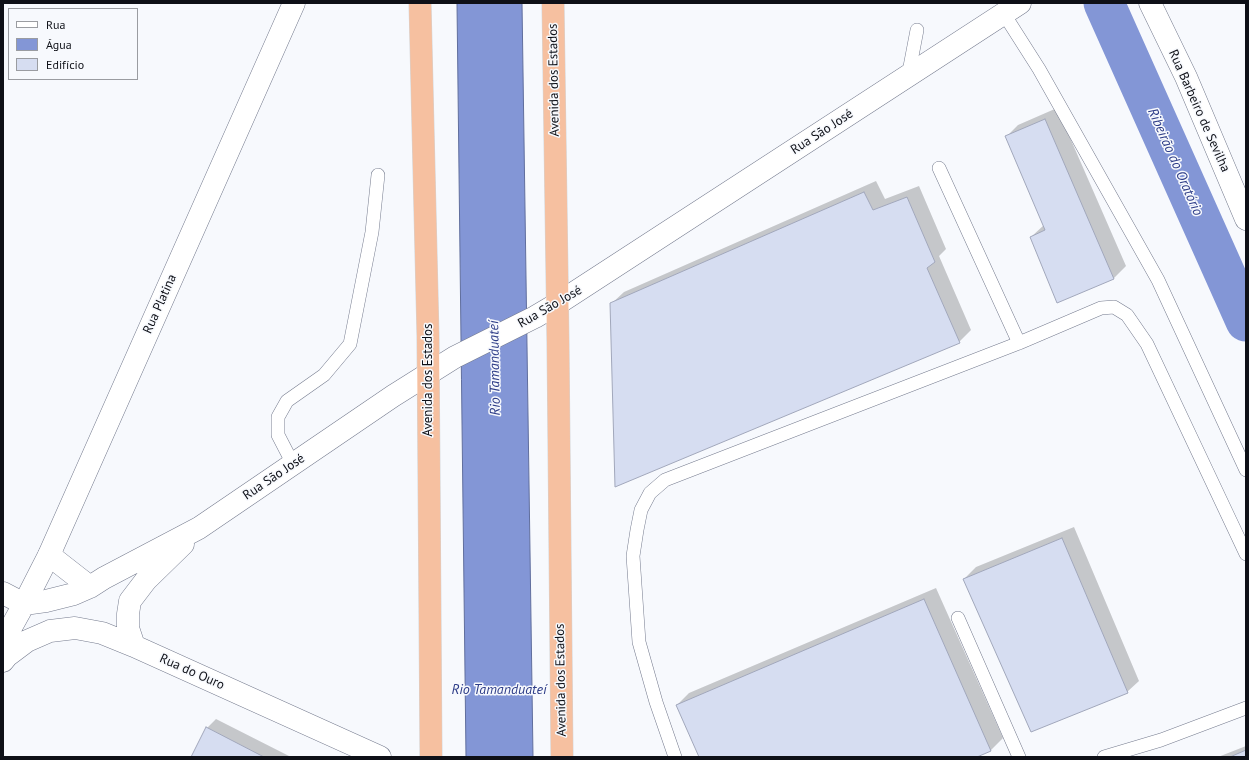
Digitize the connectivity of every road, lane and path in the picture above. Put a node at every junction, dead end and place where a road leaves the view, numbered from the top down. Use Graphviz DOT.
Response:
graph roads {
  1 [pos="294,3"];
  2 [pos="420,3"];
  3 [pos="553,3"];
  4 [pos="1150,3"];
  5 [pos="1012,8"];
  6 [pos="917,30"];
  7 [pos="908,77"];
  8 [pos="939,168"];
  9 [pos="378,175"];
  10 [pos="1246,219"];
  11 [pos="557,304"];
  12 [pos="1019,343"];
  13 [pos="428,373"];
  14 [pos="293,464"];
  15 [pos="1246,470"];
  16 [pos="199,528"];
  17 [pos="1246,554"];
  18 [pos="49,555"];
  19 [pos="90,587"];
  20 [pos="3,593"];
  21 [pos="24,604"];
  22 [pos="958,618"];
  23 [pos="3,642"];
  24 [pos="134,646"];
  25 [pos="3,661"];
  26 [pos="1246,708"];
  27 [pos="380,757"];
  28 [pos="430,757"];
  29 [pos="562,757"];
  30 [pos="676,757"];
  31 [pos="1019,757"];
  32 [pos="1104,757"];
  1 -- 18 [label="main road, Rua Platina"];
  2 -- 13 [label="highway, Avenida dos Estados"];
  3 -- 11 [label="highway, Avenida dos Estados"];
  4 -- 10 [label="main road, Rua Barbeiro de Sevilha"];
  5 -- 7 [label="main road, Rua São José"];
  5 -- 15 [label="lane"];
  6 -- 7 [label="lane"];
  7 -- 11 [label="main road, Rua São José"];
  8 -- 12 [label="lane"];
  9 -- 14 [label="lane"];
  11 -- 13 [label="main road, Rua São José"];
  11 -- 29 [label="highway, Avenida dos Estados"];
  12 -- 17 [label="lane"];
  12 -- 30 [label="lane"];
  13 -- 14 [label="main road, Rua São José"];
  13 -- 28 [label="highway, Avenida dos Estados"];
  14 -- 16 [label="main road, Rua São José"];
  16 -- 19 [label="main road, Rua São José"];
  16 -- 24 [label="main road"];
  18 -- 19 [label="main road"];
  18 -- 21 [label="main road, Rua Platina"];
  19 -- 21 [label="main road, Rua São José"];
  20 -- 21 [label="main road"];
  21 -- 23 [label="main road, Rua Platina"];
  22 -- 31 [label="lane"];
  24 -- 25 [label="main road, Rua do Ouro"];
  24 -- 27 [label="main road, Rua do Ouro"];
  26 -- 32 [label="lane"];
}
